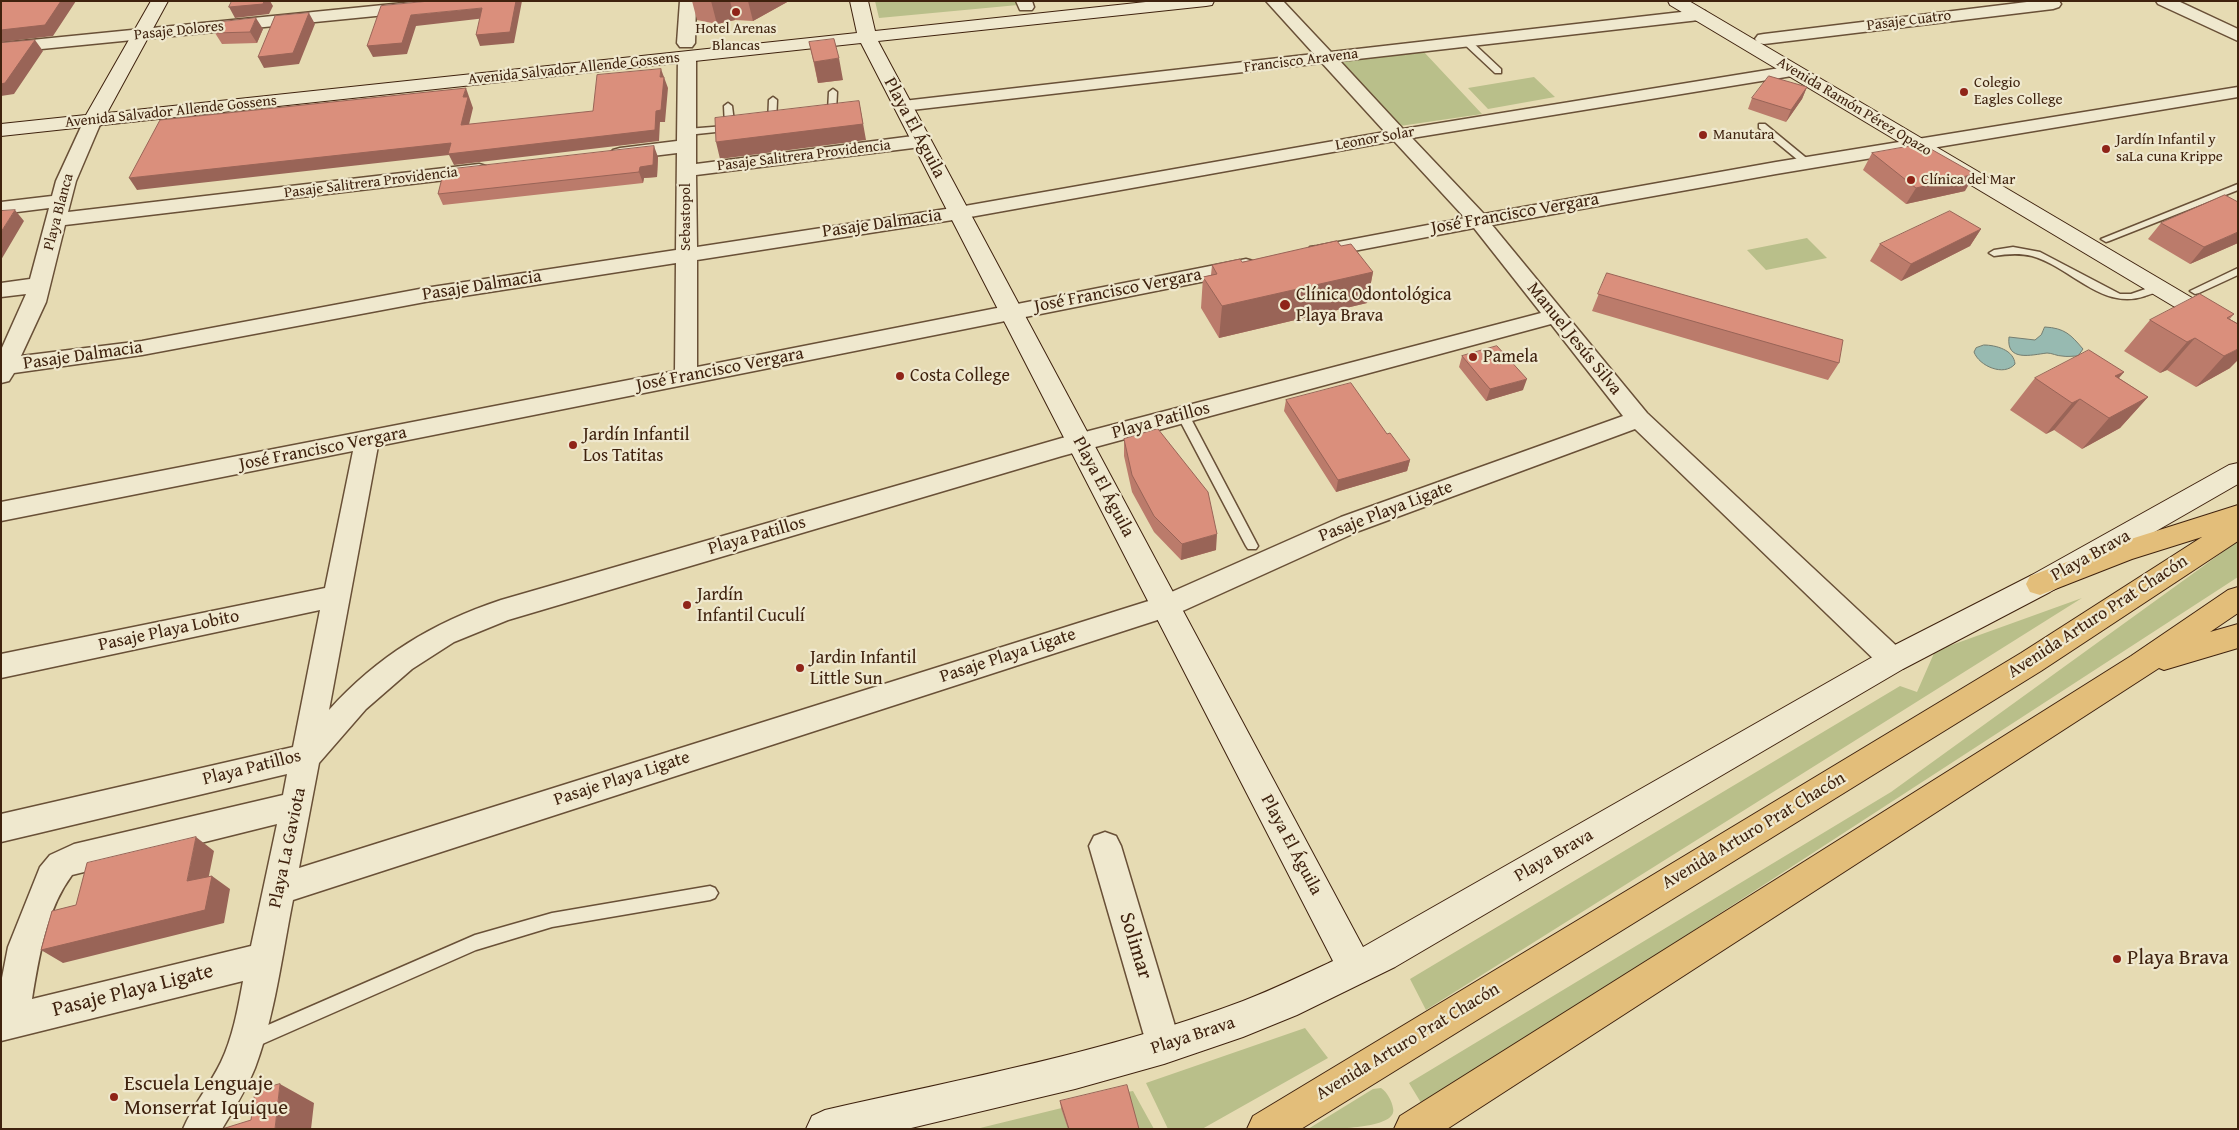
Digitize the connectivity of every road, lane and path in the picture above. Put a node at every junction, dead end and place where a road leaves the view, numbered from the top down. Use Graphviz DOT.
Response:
graph roads {
  1 [pos="160,1"];
  2 [pos="477,1"];
  3 [pos="688,1"];
  4 [pos="859,1"];
  5 [pos="1084,1"];
  6 [pos="1206,1"];
  7 [pos="1274,1"];
  8 [pos="1676,1"];
  9 [pos="2167,2"];
  10 [pos="1025,4"];
  11 [pos="2053,4"];
  12 [pos="1700,8"];
  13 [pos="865,31"];
  14 [pos="141,35"];
  15 [pos="2238,36"];
  16 [pos="1764,39"];
  17 [pos="1467,42"];
  18 [pos="1,48"];
  19 [pos="686,50"];
  20 [pos="1327,58"];
  21 [pos="1498,71"];
  22 [pos="1792,71"];
  23 [pos="833,92"];
  24 [pos="2238,92"];
  25 [pos="773,100"];
  26 [pos="728,106"];
  27 [pos="903,106"];
  28 [pos="97,113"];
  29 [pos="1,116"];
  30 [pos="818,118"];
  31 [pos="772,123"];
  32 [pos="1762,126"];
  33 [pos="1,130"];
  34 [pos="1398,134"];
  35 [pos="687,139"];
  36 [pos="1938,140"];
  37 [pos="921,141"];
  38 [pos="1915,144"];
  39 [pos="598,156"];
  40 [pos="1807,163"];
  41 [pos="499,168"];
  42 [pos="686,171"];
  43 [pos="2238,187"];
  44 [pos="1,208"];
  45 [pos="57,211"];
  46 [pos="959,213"];
  47 [pos="1478,220"];
  48 [pos="2106,239"];
  49 [pos="1994,253"];
  50 [pos="686,254"];
  51 [pos="1300,255"];
  52 [pos="1261,263"];
  53 [pos="2238,271"];
  54 [pos="40,285"];
  55 [pos="2158,288"];
  56 [pos="1,290"];
  57 [pos="2195,291"];
  58 [pos="1011,312"];
  59 [pos="1555,316"];
  60 [pos="2238,316"];
  61 [pos="2238,335"];
  62 [pos="4,371"];
  63 [pos="686,377"];
  64 [pos="1183,415"];
  65 [pos="1639,420"];
  66 [pos="367,440"];
  67 [pos="1080,442"];
  68 [pos="2238,472"];
  69 [pos="1,512"];
  70 [pos="2238,515"];
  71 [pos="2238,527"];
  72 [pos="1252,546"];
  73 [pos="2040,584"];
  74 [pos="337,596"];
  75 [pos="2238,598"];
  76 [pos="1166,606"];
  77 [pos="2238,636"];
  78 [pos="1893,660"];
  79 [pos="2141,665"];
  80 [pos="1,666"];
  81 [pos="306,757"];
  82 [pos="296,806"];
  83 [pos="1,828"];
  84 [pos="1105,846"];
  85 [pos="279,889"];
  86 [pos="710,893"];
  87 [pos="265,959"];
  88 [pos="1356,969"];
  89 [pos="8,1012"];
  90 [pos="246,1042"];
  91 [pos="1164,1046"];
  92 [pos="202,1129"];
  93 [pos="825,1129"];
  94 [pos="1266,1129"];
  95 [pos="1413,1129"];
  1 -- 14 [label="main road, Playa Blanca"];
  2 -- 14 [label="street, Pasaje Dolores"];
  3 -- 19 [label="street, Sebastopol"];
  4 -- 13 [label="main road, Playa El Águila"];
  5 -- 10 [label="main road, Avenida Salvador Allende Gossens"];
  6 -- 13 [label="main road, Avenida Salvador Allende Gossens"];
  7 -- 20 [label="street, Manuel Jesús Silva"];
  8 -- 12 [label="main road, Avenida Ramón Pérez Opazo"];
  9 -- 15 [label="street"];
  10 -- 13 [label="main road, Avenida Salvador Allende Gossens"];
  11 -- 16 [label="street, Pasaje Cuatro"];
  12 -- 16 [label="main road, Avenida Ramón Pérez Opazo"];
  12 -- 17 [label="street, Francisco Aravena"];
  12 -- 22 [label="main road, Avenida Ramón Pérez Opazo"];
  13 -- 19 [label="main road, Avenida Salvador Allende Gossens"];
  13 -- 27 [label="main road, Playa El Águila"];
  14 -- 18 [label="street, Pasaje Dolores"];
  14 -- 28 [label="main road, Playa Blanca"];
  16 -- 36 [label="main road, Avenida Ramón Pérez Opazo"];
  17 -- 20 [label="street, Francisco Aravena"];
  17 -- 21 [label="lane"];
  19 -- 28 [label="main road, Avenida Salvador Allende Gossens"];
  19 -- 35 [label="street, Sebastopol"];
  20 -- 27 [label="street, Francisco Aravena"];
  20 -- 34 [label="street, Manuel Jesús Silva"];
  22 -- 34 [label="street, Leonor Solar"];
  22 -- 38 [label="main road, Avenida Ramón Pérez Opazo"];
  23 -- 30 [label="lane"];
  24 -- 36 [label="street, José Francisco Vergara"];
  25 -- 31 [label="lane"];
  26 -- 35 [label="lane"];
  27 -- 37 [label="main road, Playa El Águila"];
  28 -- 29 [label="main road, Avenida Salvador Allende Gossens"];
  28 -- 33 [label="main road, Avenida Salvador Allende Gossens"];
  28 -- 45 [label="street, Playa Blanca"];
  32 -- 40 [label="lane"];
  34 -- 46 [label="street, Leonor Solar"];
  34 -- 47 [label="street, Manuel Jesús Silva"];
  35 -- 39 [label="street"];
  35 -- 42 [label="street, Sebastopol"];
  36 -- 38 [label="street, José Francisco Vergara"];
  36 -- 48 [label="main road, Avenida Ramón Pérez Opazo"];
  37 -- 42 [label="street, Pasaje Salitrera Providencia"];
  37 -- 46 [label="main road, Playa El Águila"];
  38 -- 40 [label="street, José Francisco Vergara"];
  38 -- 55 [label="main road, Avenida Ramón Pérez Opazo"];
  40 -- 47 [label="street, José Francisco Vergara"];
  41 -- 45 [label="street, Pasaje Salitrera Providencia"];
  42 -- 50 [label="street, Sebastopol"];
  43 -- 48 [label="lane"];
  44 -- 45 [label="street, Pasaje Salitrera Providencia"];
  45 -- 54 [label="street, Playa Blanca"];
  46 -- 50 [label="street, Pasaje Dalmacia"];
  46 -- 58 [label="main road, Playa El Águila"];
  47 -- 51 [label="street, José Francisco Vergara"];
  47 -- 59 [label="street, Manuel Jesús Silva"];
  48 -- 57 [label="main road, Avenida Ramón Pérez Opazo"];
  49 -- 55 [label="lane"];
  50 -- 62 [label="street, Pasaje Dalmacia"];
  50 -- 63 [label="street, Sebastopol"];
  52 -- 58 [label="street, José Francisco Vergara"];
  53 -- 57 [label="lane"];
  54 -- 56 [label="street"];
  54 -- 62 [label="street, Playa Blanca"];
  55 -- 61 [label="main road, Avenida Ramón Pérez Opazo"];
  57 -- 60 [label="main road, Avenida Ramón Pérez Opazo"];
  58 -- 63 [label="street, José Francisco Vergara"];
  58 -- 67 [label="main road, Playa El Águila"];
  59 -- 64 [label="street, Playa Patillos"];
  59 -- 65 [label="street, Manuel Jesús Silva"];
  63 -- 66 [label="street, José Francisco Vergara"];
  64 -- 67 [label="street, Playa Patillos"];
  64 -- 72 [label="lane"];
  65 -- 76 [label="street, Pasaje Playa Ligate"];
  65 -- 78 [label="street, Manuel Jesús Silva"];
  66 -- 69 [label="street, José Francisco Vergara"];
  66 -- 74 [label="street, Playa La Gaviota"];
  67 -- 76 [label="main road, Playa El Águila"];
  67 -- 81 [label="street, Playa Patillos"];
  68 -- 73 [label="main road, Playa Brava"];
  70 -- 73 [label="main road"];
  71 -- 94 [label="main road, Avenida Arturo Prat Chacón"];
  73 -- 78 [label="main road, Playa Brava"];
  74 -- 80 [label="street, Pasaje Playa Lobito"];
  74 -- 81 [label="street, Playa La Gaviota"];
  75 -- 79 [label="main road"];
  76 -- 85 [label="street, Pasaje Playa Ligate"];
  76 -- 88 [label="main road, Playa El Águila"];
  77 -- 79 [label="main road"];
  78 -- 88 [label="main road, Playa Brava"];
  79 -- 95 [label="main road"];
  81 -- 82 [label="street, Playa La Gaviota"];
  81 -- 83 [label="street, Playa Patillos"];
  82 -- 85 [label="street, Playa La Gaviota"];
  82 -- 89 [label="street"];
  84 -- 91 [label="street, Solimar"];
  85 -- 87 [label="street, Playa La Gaviota"];
  86 -- 90 [label="lane"];
  87 -- 89 [label="street, Pasaje Playa Ligate"];
  87 -- 90 [label="street, Playa La Gaviota"];
  88 -- 91 [label="main road, Playa Brava"];
  90 -- 92 [label="street, Playa La Gaviota"];
  91 -- 93 [label="main road, Playa Brava"];
}
